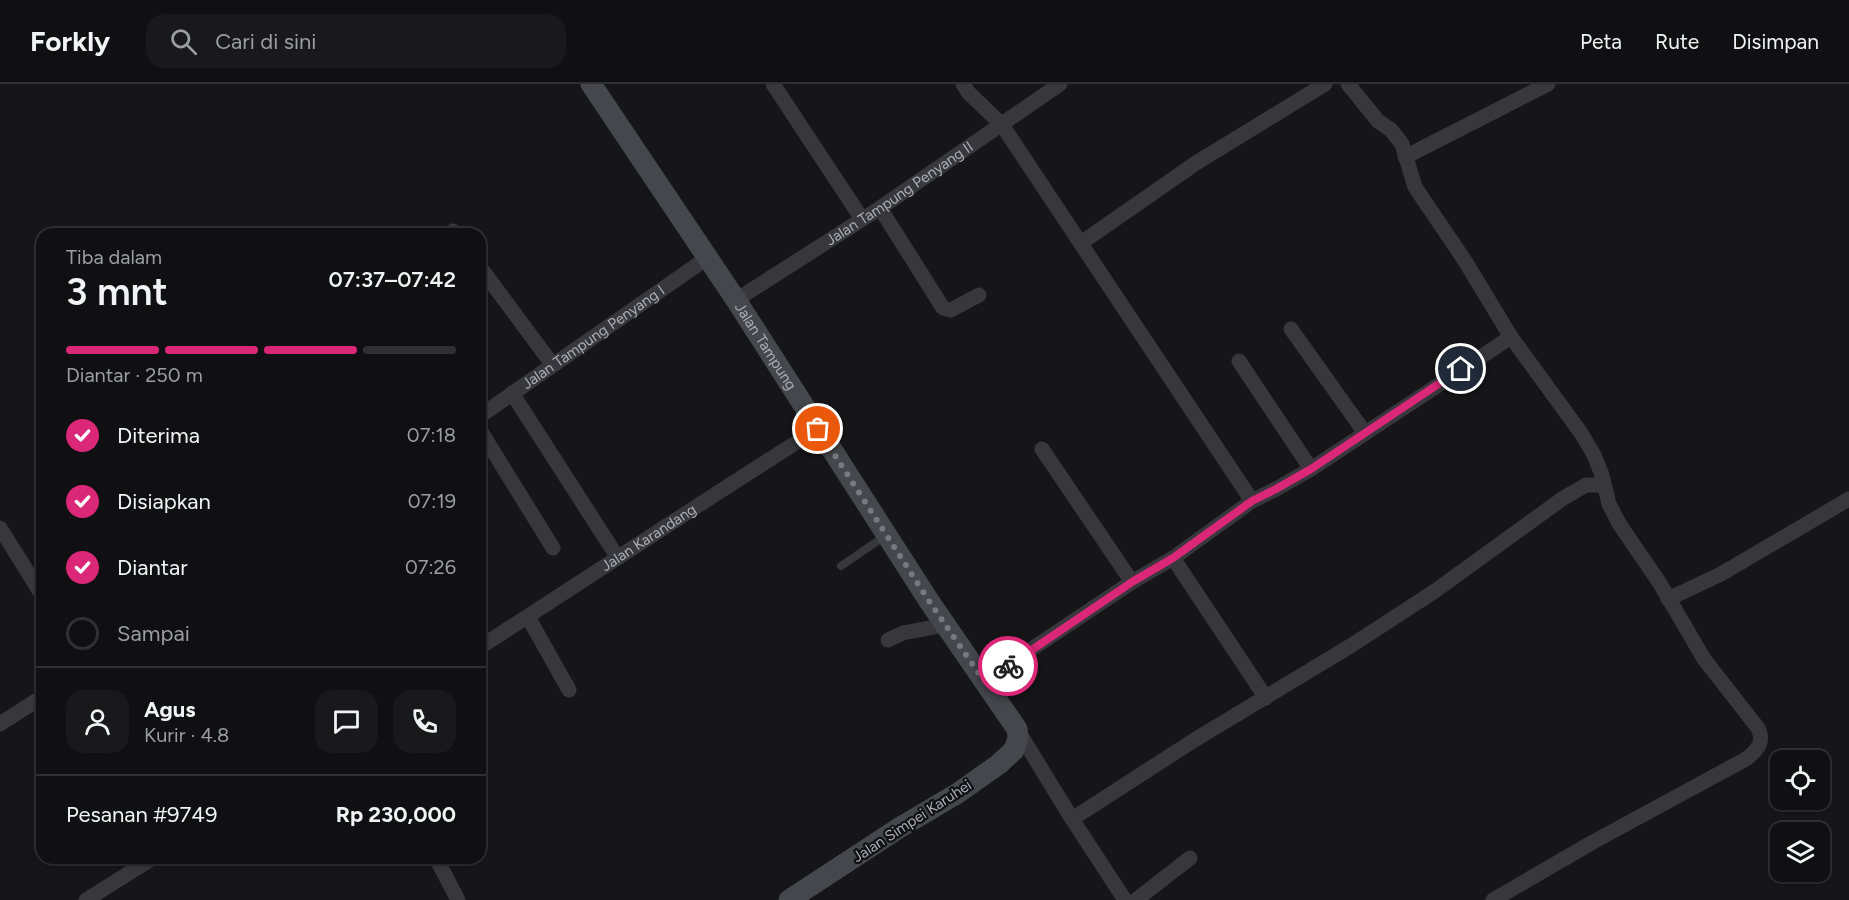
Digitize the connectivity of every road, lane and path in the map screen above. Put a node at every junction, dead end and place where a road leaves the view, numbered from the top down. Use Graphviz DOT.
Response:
graph roads {
  1 [pos="591,84"];
  2 [pos="773,84"];
  3 [pos="963,84"];
  4 [pos="1060,84"];
  5 [pos="1325,84"];
  6 [pos="1348,84"];
  7 [pos="1548,84"];
  8 [pos="1002,125"];
  9 [pos="1405,157"];
  10 [pos="880,208"];
  11 [pos="862,219"];
  12 [pos="1081,243"];
  13 [pos="707,258"];
  14 [pos="486,275"];
  15 [pos="979,295"];
  16 [pos="736,300"];
  17 [pos="1291,329"];
  18 [pos="1511,337"];
  19 [pos="1239,361"];
  20 [pos="552,364"];
  21 [pos="512,393"];
  22 [pos="486,409"];
  23 [pos="818,429"];
  24 [pos="1365,433"];
  25 [pos="486,440"];
  26 [pos="1042,449"];
  27 [pos="1311,469"];
  28 [pos="1604,485"];
  29 [pos="1849,499"];
  30 [pos="1252,501"];
  31 [pos="0,528"];
  32 [pos="886,535"];
  33 [pos="554,548"];
  34 [pos="618,558"];
  35 [pos="1173,558"];
  36 [pos="841,566"];
  37 [pos="1132,582"];
  38 [pos="36,585"];
  39 [pos="1668,599"];
  40 [pos="528,617"];
  41 [pos="945,625"];
  42 [pos="888,640"];
  43 [pos="486,643"];
  44 [pos="984,681"];
  45 [pos="569,690"];
  46 [pos="1266,698"];
  47 [pos="36,701"];
  48 [pos="0,724"];
  49 [pos="1017,729"];
  50 [pos="1072,819"];
  51 [pos="1190,858"];
  52 [pos="143,864"];
  53 [pos="439,864"];
  54 [pos="86,900"];
  55 [pos="457,900"];
  56 [pos="789,900"];
  57 [pos="1125,900"];
  58 [pos="1136,900"];
  59 [pos="1493,900"];
  1 -- 13 [label="main road, Jalan Tampung"];
  2 -- 11 [label="street"];
  3 -- 8 [label="street"];
  4 -- 8 [label="street, Jalan Tampung Penyang II"];
  5 -- 12 [label="street"];
  6 -- 9 [label="street"];
  7 -- 9 [label="street"];
  8 -- 10 [label="street, Jalan Tampung Penyang II"];
  8 -- 12 [label="street"];
  9 -- 18 [label="street"];
  10 -- 11 [label="street, Jalan Tampung Penyang II"];
  10 -- 15 [label="street"];
  11 -- 16 [label="street, Jalan Tampung Penyang II"];
  12 -- 30 [label="street"];
  13 -- 16 [label="main road, Jalan Tampung"];
  13 -- 20 [label="street, Jalan Tampung Penyang I"];
  14 -- 20 [label="street"];
  16 -- 23 [label="main road, Jalan Tampung"];
  17 -- 24 [label="street"];
  18 -- 24 [label="street"];
  18 -- 28 [label="street"];
  19 -- 27 [label="street"];
  20 -- 21 [label="street, Jalan Tampung Penyang I"];
  21 -- 22 [label="street, Jalan Tampung Penyang I"];
  21 -- 34 [label="street"];
  23 -- 32 [label="main road, Jalan Tampung"];
  23 -- 34 [label="street, Jalan Karandang"];
  24 -- 27 [label="street"];
  25 -- 33 [label="street"];
  26 -- 37 [label="street"];
  27 -- 30 [label="street"];
  28 -- 39 [label="street"];
  28 -- 46 [label="street"];
  29 -- 39 [label="street"];
  30 -- 35 [label="street"];
  31 -- 38 [label="street"];
  32 -- 36 [label="lane"];
  32 -- 41 [label="main road, Jalan Tampung"];
  34 -- 40 [label="street, Jalan Karandang"];
  35 -- 37 [label="street"];
  35 -- 46 [label="street"];
  37 -- 44 [label="street"];
  39 -- 59 [label="street"];
  40 -- 43 [label="street, Jalan Karandang"];
  40 -- 45 [label="street"];
  41 -- 42 [label="street"];
  41 -- 44 [label="main road, Jalan Tampung"];
  44 -- 49 [label="main road, Jalan Tampung"];
  46 -- 50 [label="street"];
  47 -- 48 [label="street"];
  49 -- 50 [label="street"];
  49 -- 56 [label="main road, Jalan Simpei Karuhei"];
  50 -- 57 [label="street"];
  51 -- 58 [label="street"];
  52 -- 54 [label="street"];
  53 -- 55 [label="street"];
}
